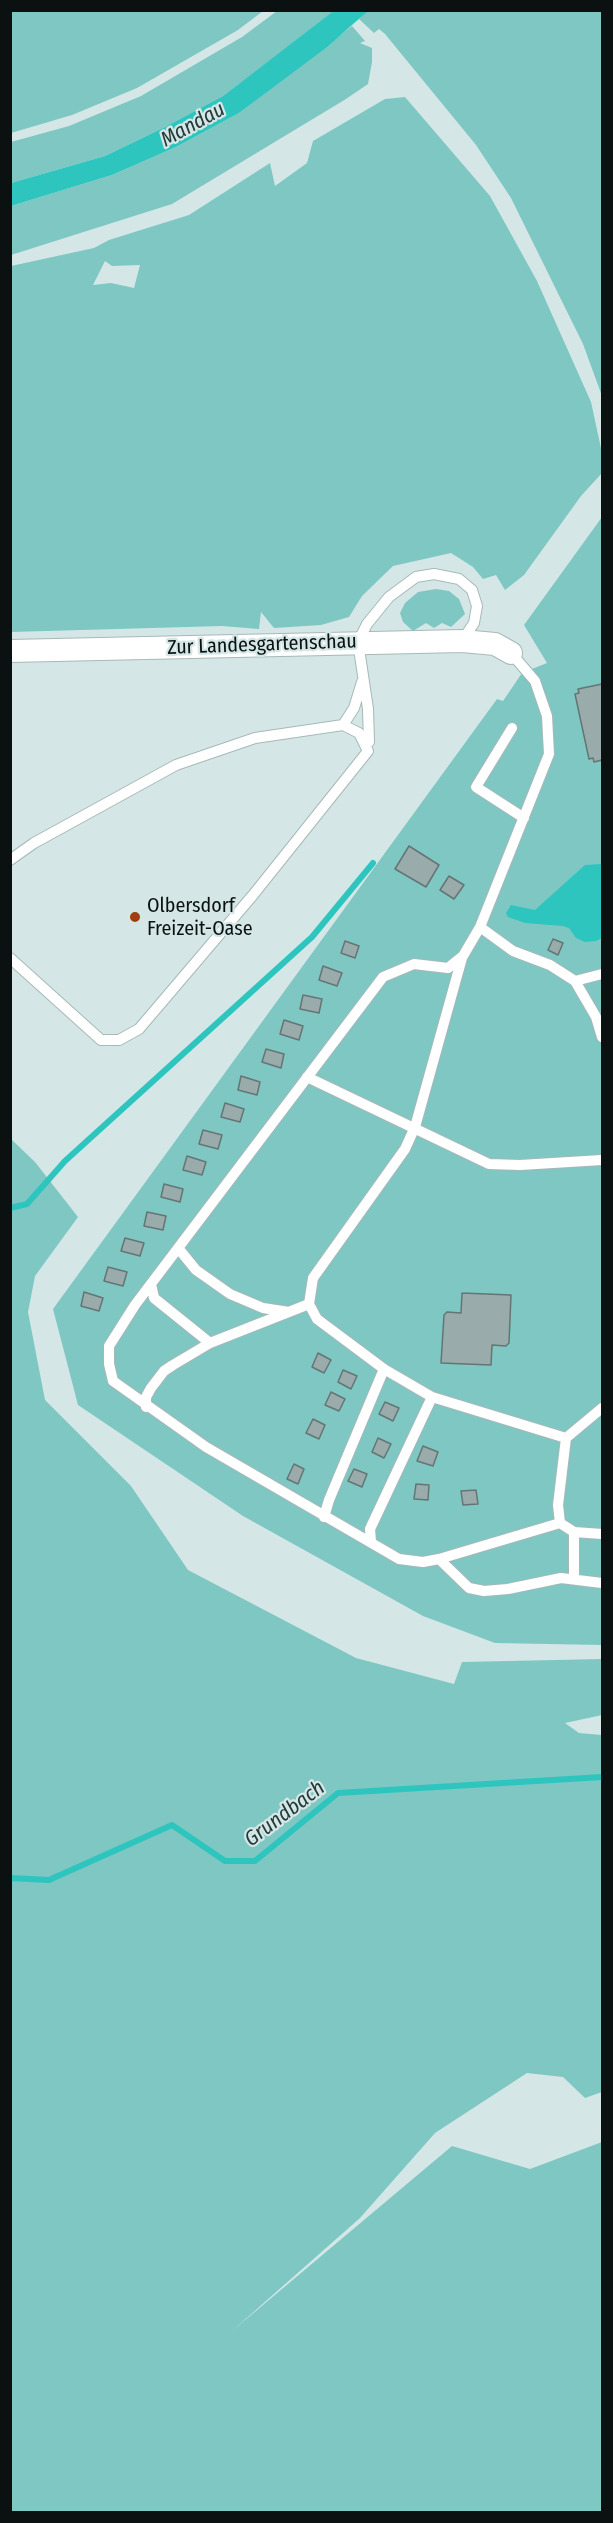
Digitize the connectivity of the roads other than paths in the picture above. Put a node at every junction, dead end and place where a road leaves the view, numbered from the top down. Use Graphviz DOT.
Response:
graph roads {
  1 [pos="462,641"];
  2 [pos="358,642"];
  3 [pos="10,651"];
  4 [pos="511,653"];
  5 [pos="364,677"];
  6 [pos="343,725"];
  7 [pos="512,728"];
  8 [pos="369,742"];
  9 [pos="524,818"];
  10 [pos="10,860"];
  11 [pos="480,927"];
  12 [pos="463,956"];
  13 [pos="10,958"];
  14 [pos="603,974"];
  15 [pos="575,981"];
  16 [pos="603,1037"];
  17 [pos="307,1077"];
  18 [pos="415,1127"];
  19 [pos="603,1160"];
  20 [pos="178,1248"];
  21 [pos="151,1284"];
  22 [pos="309,1304"];
  23 [pos="290,1312"];
  24 [pos="210,1343"];
  25 [pos="384,1369"];
  26 [pos="432,1397"];
  27 [pos="146,1407"];
  28 [pos="603,1408"];
  29 [pos="566,1438"];
  30 [pos="324,1517"];
  31 [pos="560,1523"];
  32 [pos="574,1532"];
  33 [pos="603,1534"];
  34 [pos="370,1542"];
  35 [pos="439,1559"];
  36 [pos="574,1579"];
  37 [pos="603,1583"];
  1 -- 2 [label="street, Zur Landesgartenschau"];
  1 -- 2 [label="lane"];
  1 -- 4 [label="street, Zur Landesgartenschau"];
  2 -- 3 [label="street, Zur Landesgartenschau"];
  2 -- 5 [label="lane"];
  4 -- 9 [label="lane"];
  5 -- 6 [label="lane"];
  5 -- 8 [label="lane"];
  6 -- 10 [label="lane"];
  6 -- 13 [label="lane"];
  7 -- 9 [label="lane"];
  9 -- 11 [label="lane"];
  11 -- 12 [label="lane"];
  11 -- 15 [label="lane"];
  12 -- 17 [label="lane"];
  12 -- 18 [label="lane"];
  14 -- 15 [label="lane"];
  15 -- 16 [label="lane"];
  17 -- 18 [label="lane"];
  17 -- 20 [label="lane"];
  18 -- 19 [label="lane"];
  18 -- 22 [label="lane"];
  20 -- 21 [label="lane"];
  20 -- 23 [label="lane"];
  21 -- 24 [label="lane"];
  21 -- 27 [label="lane"];
  22 -- 23 [label="lane"];
  22 -- 25 [label="lane"];
  23 -- 24 [label="lane"];
  24 -- 27 [label="lane"];
  25 -- 26 [label="lane"];
  25 -- 30 [label="lane"];
  26 -- 29 [label="lane"];
  26 -- 34 [label="lane"];
  27 -- 30 [label="lane"];
  28 -- 29 [label="lane"];
  29 -- 31 [label="lane"];
  30 -- 34 [label="lane"];
  31 -- 32 [label="lane"];
  31 -- 35 [label="lane"];
  32 -- 33 [label="lane"];
  32 -- 36 [label="lane"];
  34 -- 35 [label="lane"];
  35 -- 36 [label="lane"];
  36 -- 37 [label="lane"];
}
